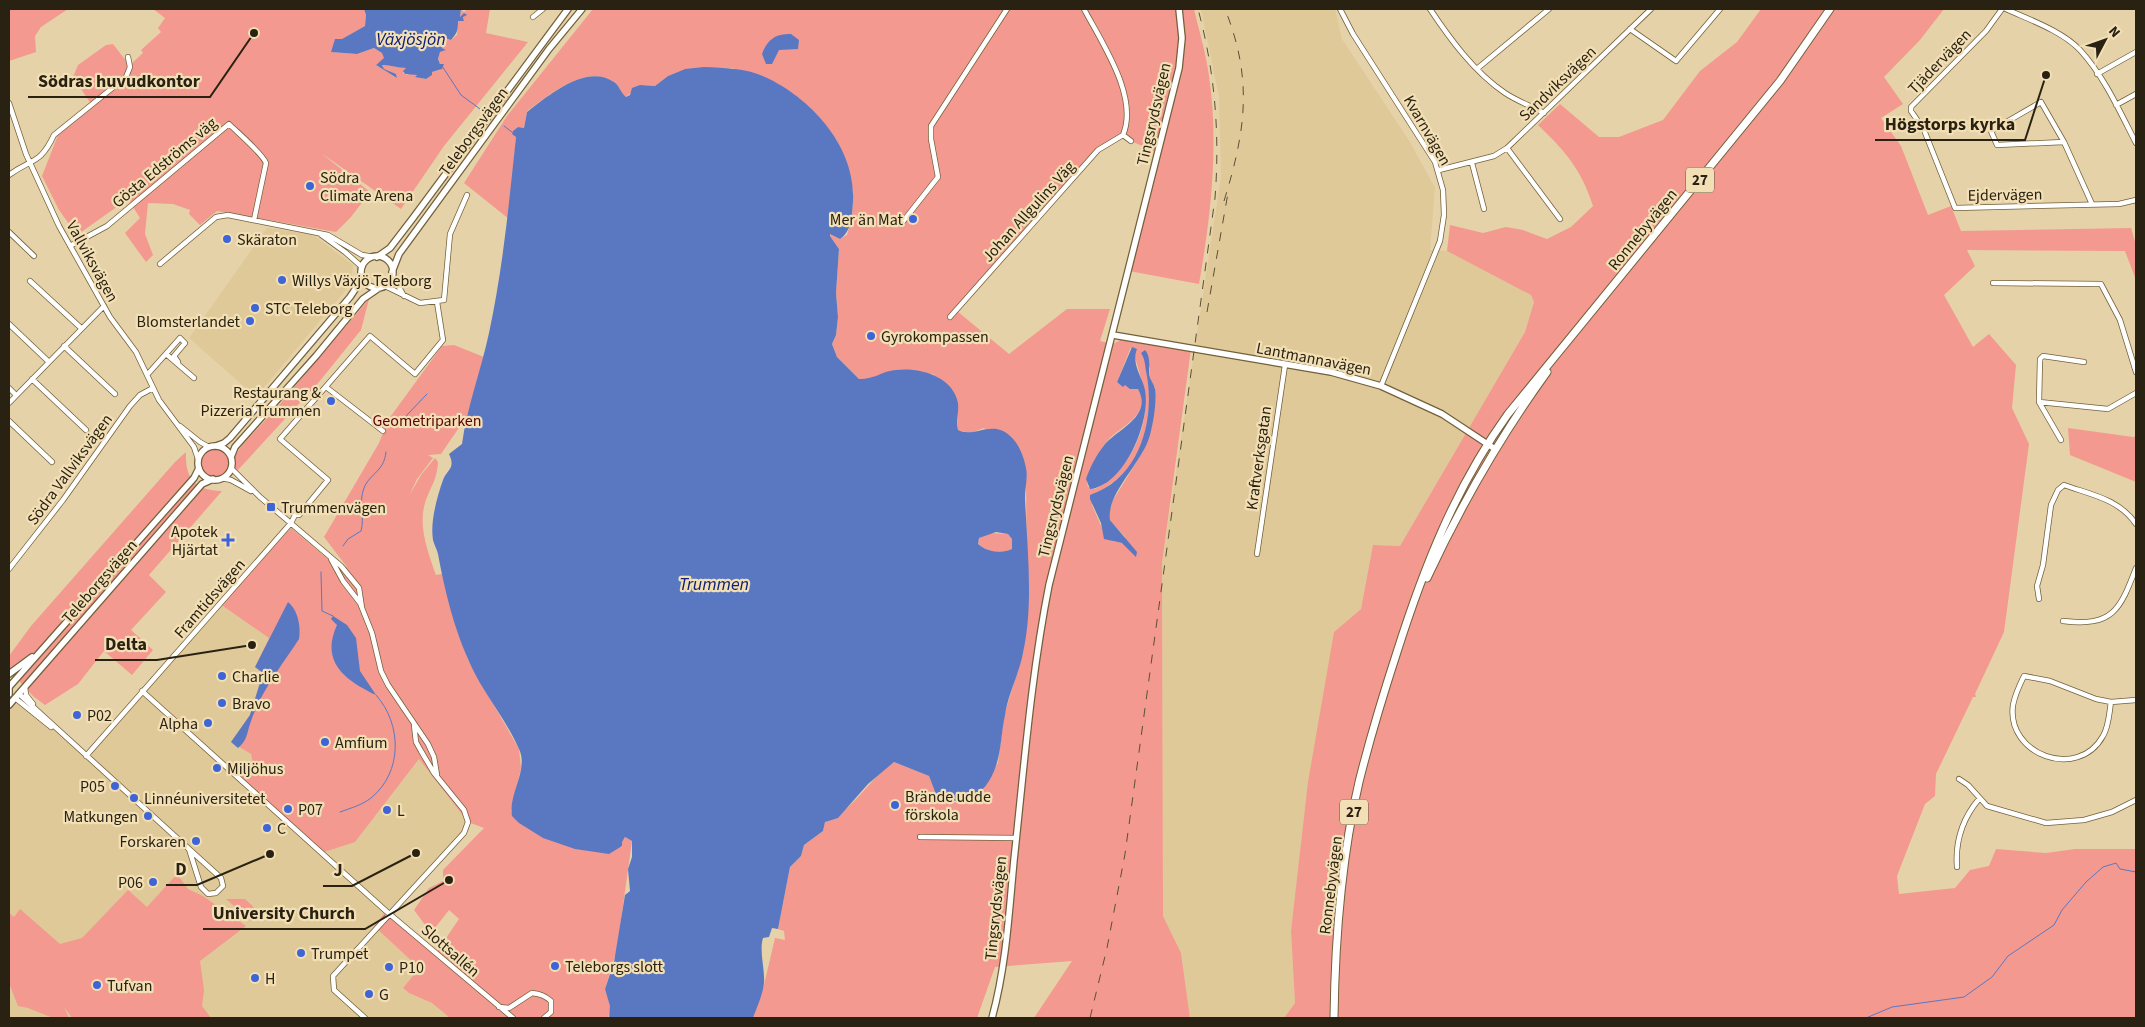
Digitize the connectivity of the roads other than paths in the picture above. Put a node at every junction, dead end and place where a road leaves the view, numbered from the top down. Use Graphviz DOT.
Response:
graph roads {
  1 [pos="543,9"];
  2 [pos="568,9"];
  3 [pos="582,9"];
  4 [pos="1007,9"];
  5 [pos="1084,9"];
  6 [pos="1180,9"];
  7 [pos="1340,9"];
  8 [pos="1430,9"];
  9 [pos="1549,9"];
  10 [pos="1651,9"];
  11 [pos="1720,9"];
  12 [pos="1830,9"];
  13 [pos="2002,9"];
  14 [pos="2006,9"];
  15 [pos="533,18"];
  16 [pos="1630,29"];
  17 [pos="2136,52"];
  18 [pos="128,57"];
  19 [pos="1478,68"];
  20 [pos="2097,74"];
  21 [pos="2136,94"];
  22 [pos="9,103"];
  23 [pos="2116,105"];
  24 [pos="1911,107"];
  25 [pos="1544,113"];
  26 [pos="1123,135"];
  27 [pos="1131,142"];
  28 [pos="2064,142"];
  29 [pos="2136,143"];
  30 [pos="1507,148"];
  31 [pos="1472,163"];
  32 [pos="30,164"];
  33 [pos="1439,170"];
  34 [pos="9,175"];
  35 [pos="467,196"];
  36 [pos="2136,200"];
  37 [pos="2092,204"];
  38 [pos="1484,209"];
  39 [pos="1560,219"];
  40 [pos="254,220"];
  41 [pos="901,224"];
  42 [pos="9,232"];
  43 [pos="316,233"];
  44 [pos="70,246"];
  45 [pos="34,256"];
  46 [pos="376,257"];
  47 [pos="160,264"];
  48 [pos="362,271"];
  49 [pos="392,273"];
  50 [pos="30,281"];
  51 [pos="1993,283"];
  52 [pos="382,287"];
  53 [pos="404,296"];
  54 [pos="437,302"];
  55 [pos="104,306"];
  56 [pos="950,316"];
  57 [pos="9,324"];
  58 [pos="81,328"];
  59 [pos="1113,335"];
  60 [pos="64,346"];
  61 [pos="1564,347"];
  62 [pos="166,354"];
  63 [pos="49,362"];
  64 [pos="178,362"];
  65 [pos="2084,362"];
  66 [pos="1285,365"];
  67 [pos="2136,372"];
  68 [pos="147,375"];
  69 [pos="194,378"];
  70 [pos="32,379"];
  71 [pos="1381,386"];
  72 [pos="326,387"];
  73 [pos="9,388"];
  74 [pos="153,388"];
  75 [pos="115,394"];
  76 [pos="2136,394"];
  77 [pos="16,395"];
  78 [pos="2039,402"];
  79 [pos="9,403"];
  80 [pos="174,420"];
  81 [pos="9,421"];
  82 [pos="86,430"];
  83 [pos="383,431"];
  84 [pos="2061,440"];
  85 [pos="1487,443"];
  86 [pos="213,446"];
  87 [pos="1495,449"];
  88 [pos="231,458"];
  89 [pos="198,459"];
  90 [pos="52,462"];
  91 [pos="199,468"];
  92 [pos="230,468"];
  93 [pos="222,478"];
  94 [pos="213,479"];
  95 [pos="260,497"];
  96 [pos="292,524"];
  97 [pos="2136,524"];
  98 [pos="1257,554"];
  99 [pos="331,559"];
  100 [pos="2136,568"];
  101 [pos="9,569"];
  102 [pos="2039,599"];
  103 [pos="362,609"];
  104 [pos="1410,612"];
  105 [pos="2063,621"];
  106 [pos="36,655"];
  107 [pos="9,674"];
  108 [pos="25,687"];
  109 [pos="9,690"];
  110 [pos="142,691"];
  111 [pos="17,696"];
  112 [pos="2136,700"];
  113 [pos="2111,702"];
  114 [pos="9,705"];
  115 [pos="40,713"];
  116 [pos="414,724"];
  117 [pos="56,730"];
  118 [pos="86,756"];
  119 [pos="438,778"];
  120 [pos="1959,780"];
  121 [pos="1979,799"];
  122 [pos="2136,800"];
  123 [pos="920,837"];
  124 [pos="1017,838"];
  125 [pos="189,849"];
  126 [pos="1957,867"];
  127 [pos="390,914"];
  128 [pos="498,1007"];
  129 [pos="365,1018"];
  130 [pos="513,1018"];
  131 [pos="544,1018"];
  132 [pos="992,1018"];
  133 [pos="1334,1018"];
  1 -- 15 [label="street"];
  2 -- 46 [label="main road, Teleborgsvägen"];
  3 -- 49 [label="main road, Teleborgsvägen"];
  4 -- 41 [label="street"];
  5 -- 26 [label="street"];
  6 -- 59 [label="main road, Tingsrydsvägen"];
  7 -- 33 [label="street, Kvarnvägen"];
  8 -- 19 [label="street"];
  9 -- 19 [label="street"];
  10 -- 16 [label="street, Sandviksvägen"];
  11 -- 16 [label="street"];
  12 -- 61 [label="main road, Ronnebyvägen / 27"];
  13 -- 24 [label="street, Tjädervägen"];
  14 -- 20 [label="street"];
  16 -- 25 [label="street, Sandviksvägen"];
  17 -- 20 [label="street"];
  18 -- 32 [label="street"];
  19 -- 25 [label="street"];
  20 -- 23 [label="street"];
  21 -- 23 [label="street"];
  22 -- 32 [label="street, Vallviksvägen"];
  23 -- 29 [label="street"];
  24 -- 37 [label="street, Ejdervägen"];
  25 -- 30 [label="street, Sandviksvägen"];
  26 -- 27 [label="street"];
  26 -- 56 [label="street, Johan Allgulins Väg"];
  28 -- 28 [label="street"];
  28 -- 37 [label="street"];
  30 -- 31 [label="street, Sandviksvägen"];
  30 -- 39 [label="street"];
  31 -- 33 [label="street, Sandviksvägen"];
  31 -- 38 [label="street"];
  32 -- 34 [label="street"];
  32 -- 44 [label="street, Vallviksvägen"];
  33 -- 71 [label="street, Kvarnvägen"];
  35 -- 54 [label="street"];
  36 -- 37 [label="street, Ejdervägen"];
  40 -- 43 [label="street"];
  40 -- 44 [label="street, Gösta Edströms väg"];
  40 -- 47 [label="street"];
  42 -- 45 [label="street"];
  43 -- 46 [label="street"];
  43 -- 48 [label="street"];
  44 -- 55 [label="street, Vallviksvägen"];
  46 -- 48 [label="main road"];
  46 -- 49 [label="main road"];
  48 -- 52 [label="main road"];
  48 -- 86 [label="main road"];
  49 -- 52 [label="main road"];
  49 -- 53 [label="street"];
  50 -- 58 [label="street"];
  51 -- 67 [label="street"];
  52 -- 53 [label="street"];
  52 -- 88 [label="main road"];
  53 -- 54 [label="street"];
  54 -- 72 [label="street"];
  55 -- 58 [label="street"];
  55 -- 68 [label="street, Vallviksvägen"];
  57 -- 63 [label="street"];
  58 -- 60 [label="street"];
  59 -- 66 [label="main road, Lantmannavägen"];
  59 -- 124 [label="main road, Tingsrydsvägen"];
  60 -- 63 [label="street"];
  60 -- 75 [label="street"];
  61 -- 85 [label="main road, Ronnebyvägen / 27"];
  61 -- 87 [label="main road, Ronnebyvägen / 27"];
  62 -- 64 [label="street"];
  62 -- 68 [label="street"];
  62 -- 69 [label="street"];
  63 -- 70 [label="street"];
  65 -- 78 [label="street"];
  66 -- 71 [label="main road, Lantmannavägen"];
  66 -- 98 [label="street, Kraftverksgatan"];
  68 -- 74 [label="street, Vallviksvägen"];
  70 -- 77 [label="street"];
  70 -- 82 [label="street"];
  71 -- 85 [label="main road, Lantmannavägen"];
  72 -- 83 [label="street"];
  72 -- 96 [label="street, Framtidsvägen"];
  73 -- 77 [label="street"];
  74 -- 80 [label="street, Vallviksvägen"];
  74 -- 101 [label="street, Södra Vallviksvägen"];
  76 -- 78 [label="street"];
  77 -- 79 [label="street"];
  78 -- 84 [label="street"];
  80 -- 86 [label="street, Vallviksvägen"];
  80 -- 89 [label="street, Vallviksvägen"];
  81 -- 90 [label="street"];
  85 -- 87 [label="main road, Lantmannavägen"];
  85 -- 104 [label="main road, Ronnebyvägen / 27"];
  86 -- 88 [label="main road"];
  86 -- 89 [label="main road"];
  87 -- 104 [label="main road, Ronnebyvägen / 27"];
  88 -- 92 [label="main road"];
  89 -- 91 [label="main road"];
  91 -- 94 [label="main road"];
  91 -- 106 [label="main road, Teleborgsvägen"];
  92 -- 93 [label="main road"];
  92 -- 95 [label="street"];
  93 -- 94 [label="main road"];
  93 -- 95 [label="street"];
  94 -- 108 [label="main road, Teleborgsvägen"];
  95 -- 96 [label="street"];
  96 -- 99 [label="street"];
  96 -- 110 [label="street, Framtidsvägen"];
  97 -- 102 [label="street"];
  99 -- 103 [label="street"];
  99 -- 103 [label="street"];
  100 -- 105 [label="street"];
  103 -- 116 [label="street"];
  104 -- 133 [label="main road, Ronnebyvägen / 27"];
  106 -- 107 [label="main road"];
  106 -- 109 [label="main road, Teleborgsvägen"];
  108 -- 111 [label="main road, Teleborgsvägen"];
  108 -- 115 [label="street"];
  109 -- 111 [label="main road"];
  110 -- 118 [label="street, Framtidsvägen"];
  110 -- 127 [label="street, Slottsallén"];
  111 -- 114 [label="main road, Teleborgsvägen"];
  111 -- 115 [label="street"];
  111 -- 117 [label="street"];
  112 -- 113 [label="street"];
  113 -- 113 [label="street"];
  115 -- 117 [label="street"];
  116 -- 119 [label="street"];
  116 -- 119 [label="street"];
  117 -- 118 [label="street"];
  118 -- 125 [label="street"];
  119 -- 127 [label="street"];
  120 -- 121 [label="street"];
  121 -- 122 [label="street"];
  121 -- 126 [label="street"];
  123 -- 124 [label="street"];
  124 -- 132 [label="main road, Tingsrydsvägen"];
  125 -- 125 [label="street"];
  127 -- 128 [label="street, Slottsallén"];
  127 -- 129 [label="street"];
  128 -- 130 [label="street, Slottsallén"];
  128 -- 131 [label="street"];
}
